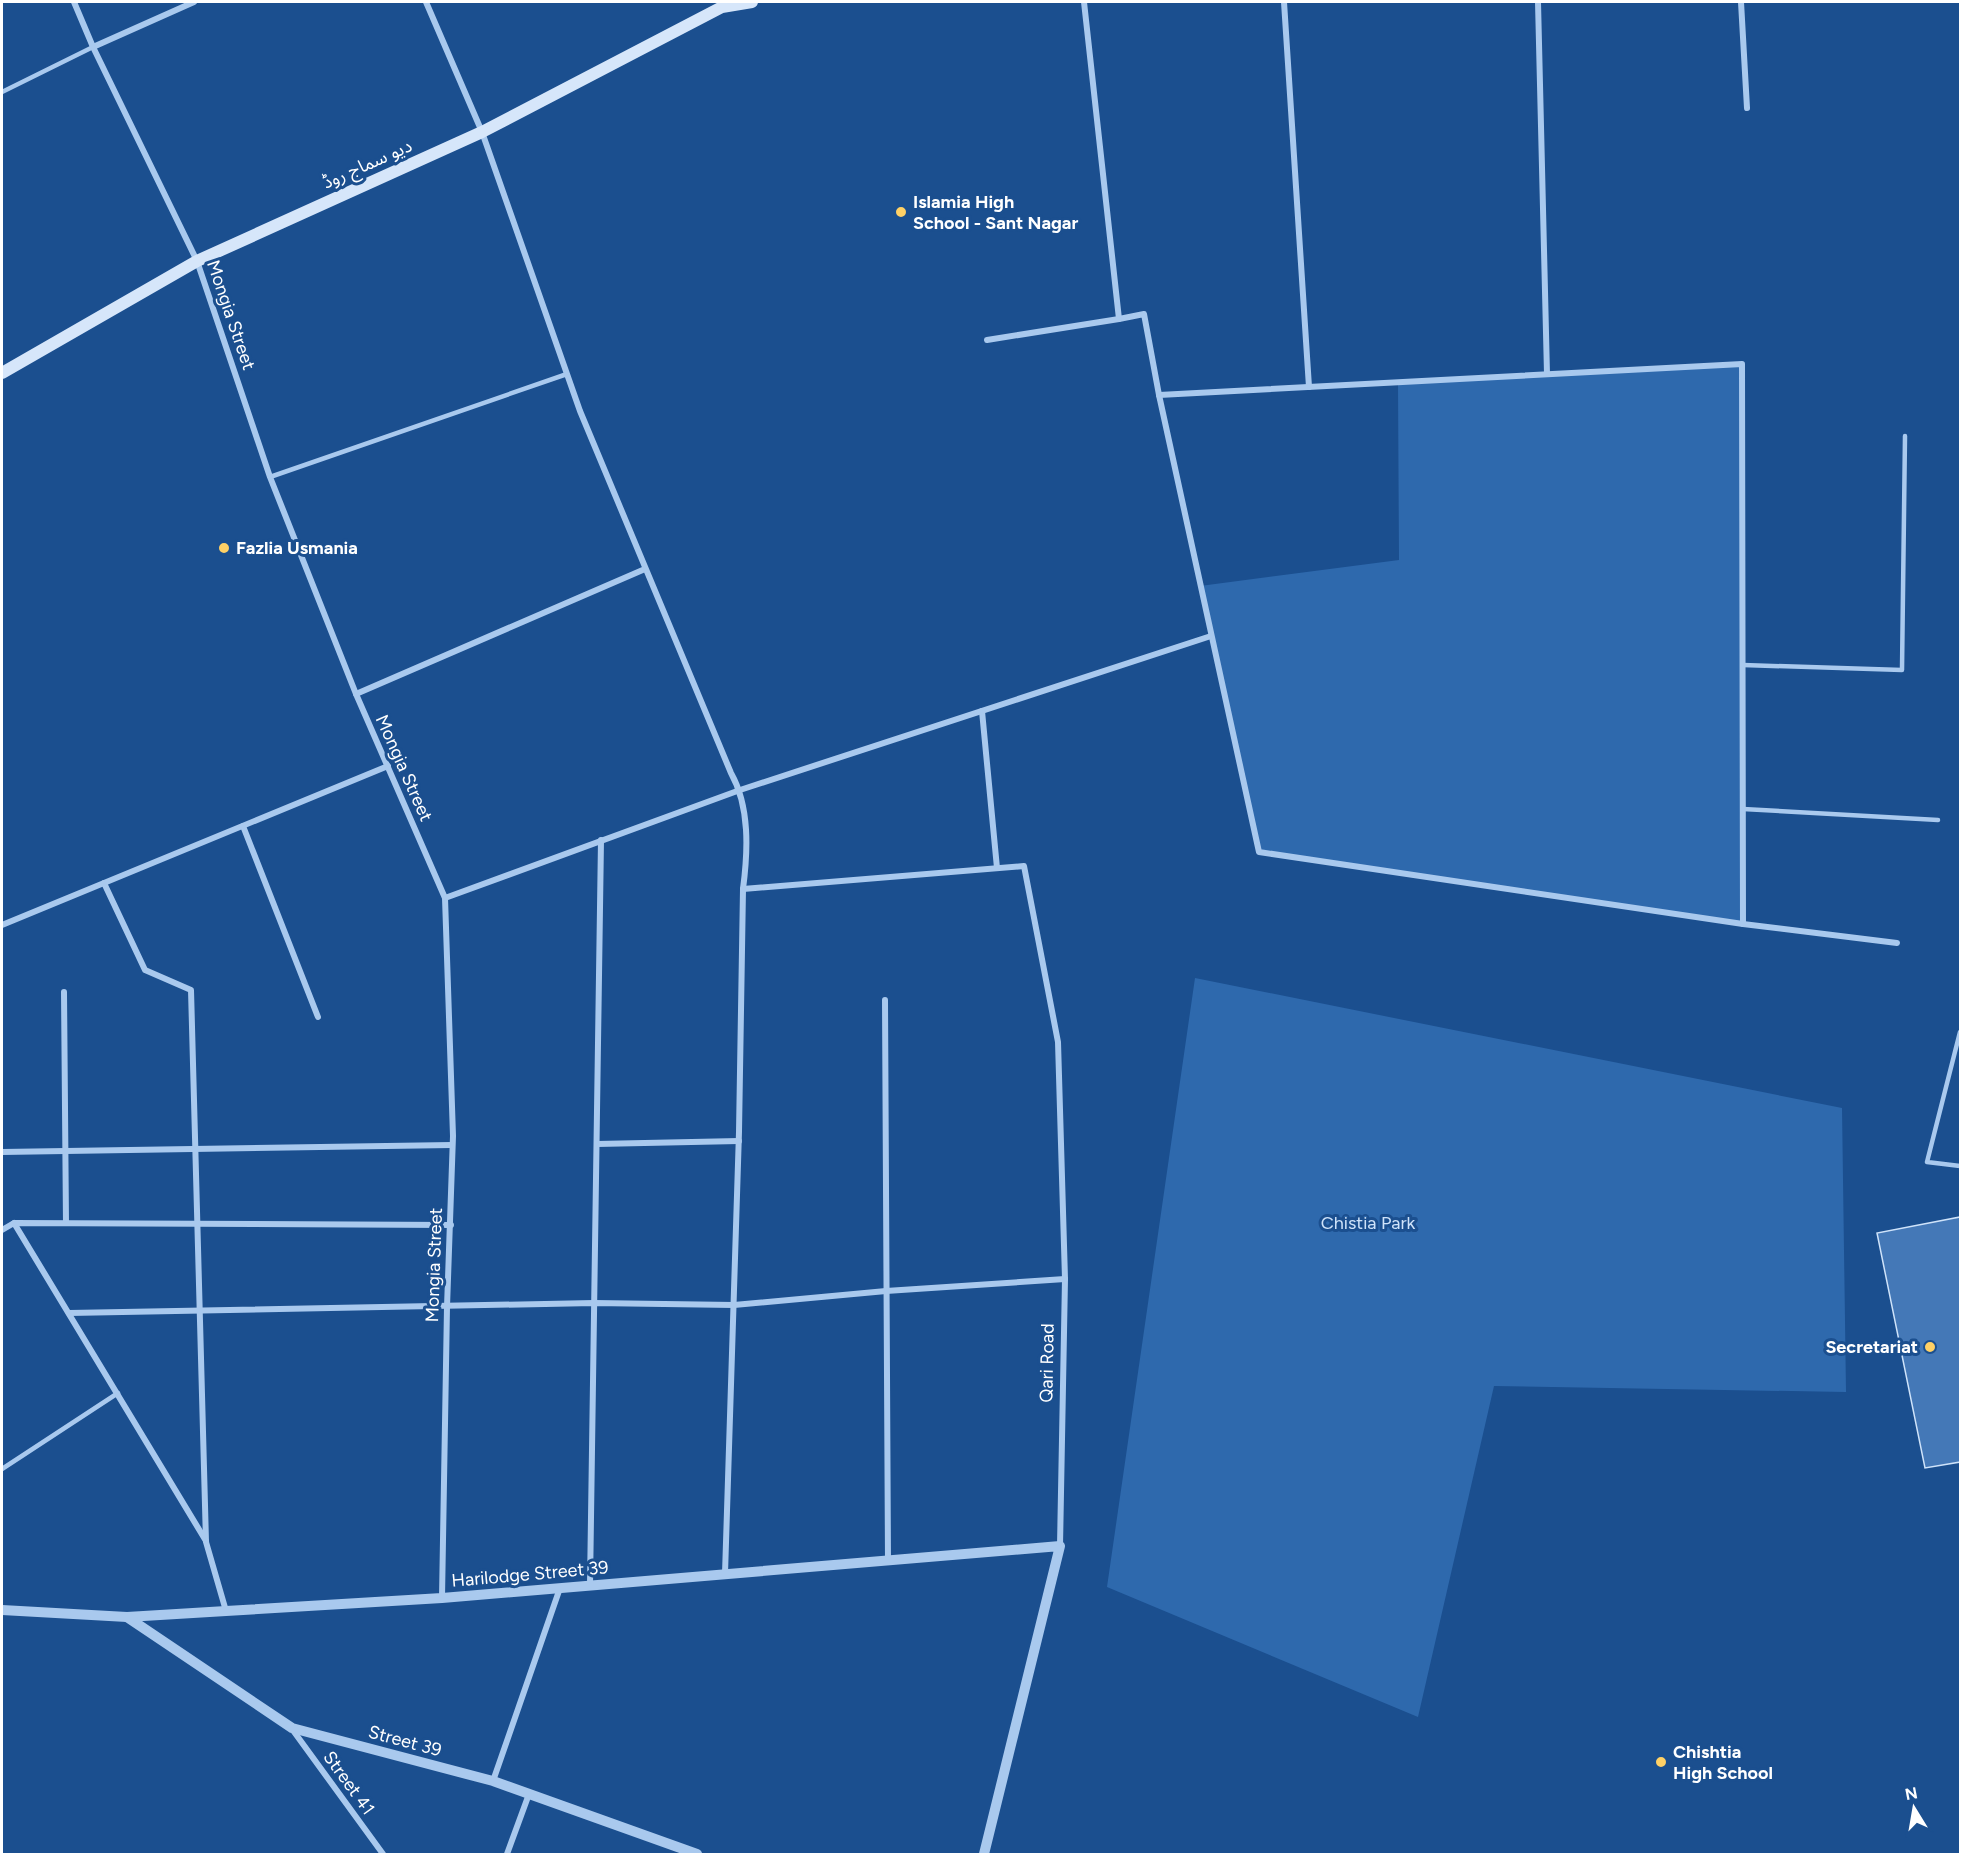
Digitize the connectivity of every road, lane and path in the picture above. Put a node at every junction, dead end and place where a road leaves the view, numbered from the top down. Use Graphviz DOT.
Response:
graph roads {
  1 [pos="74,2"];
  2 [pos="194,2"];
  3 [pos="426,2"];
  4 [pos="752,2"];
  5 [pos="1084,2"];
  6 [pos="1284,2"];
  7 [pos="1538,2"];
  8 [pos="1741,2"];
  9 [pos="93,47"];
  10 [pos="2,92"];
  11 [pos="1747,108"];
  12 [pos="482,132"];
  13 [pos="197,261"];
  14 [pos="1119,319"];
  15 [pos="987,340"];
  16 [pos="2,373"];
  17 [pos="567,374"];
  18 [pos="1547,374"];
  19 [pos="1310,387"];
  20 [pos="1159,395"];
  21 [pos="1905,436"];
  22 [pos="270,477"];
  23 [pos="645,569"];
  24 [pos="1211,636"];
  25 [pos="1743,665"];
  26 [pos="356,694"];
  27 [pos="982,711"];
  28 [pos="388,766"];
  29 [pos="740,790"];
  30 [pos="1743,809"];
  31 [pos="1938,820"];
  32 [pos="243,826"];
  33 [pos="601,840"];
  34 [pos="997,868"];
  35 [pos="104,883"];
  36 [pos="743,889"];
  37 [pos="445,898"];
  38 [pos="1743,924"];
  39 [pos="2,926"];
  40 [pos="1897,943"];
  41 [pos="64,992"];
  42 [pos="885,1000"];
  43 [pos="318,1017"];
  44 [pos="1960,1032"];
  45 [pos="1957,1057"];
  46 [pos="739,1141"];
  47 [pos="597,1144"];
  48 [pos="453,1145"];
  49 [pos="196,1149"];
  50 [pos="65,1151"];
  51 [pos="2,1152"];
  52 [pos="1960,1166"];
  53 [pos="14,1223"];
  54 [pos="66,1223"];
  55 [pos="198,1223"];
  56 [pos="451,1225"];
  57 [pos="2,1230"];
  58 [pos="1065,1279"];
  59 [pos="886,1291"];
  60 [pos="594,1303"];
  61 [pos="734,1305"];
  62 [pos="447,1306"];
  63 [pos="200,1311"];
  64 [pos="69,1313"];
  65 [pos="118,1393"];
  66 [pos="2,1469"];
  67 [pos="206,1542"];
  68 [pos="1060,1546"];
  69 [pos="888,1561"];
  70 [pos="725,1574"];
  71 [pos="590,1585"];
  72 [pos="560,1587"];
  73 [pos="442,1598"];
  74 [pos="2,1610"];
  75 [pos="226,1611"];
  76 [pos="127,1617"];
  77 [pos="292,1728"];
  78 [pos="493,1781"];
  79 [pos="529,1794"];
  80 [pos="383,1854"];
  81 [pos="507,1854"];
  82 [pos="697,1854"];
  83 [pos="984,1854"];
  1 -- 9 [label="street, Mongia Street"];
  2 -- 9 [label="street"];
  3 -- 12 [label="street"];
  4 -- 12 [label="main road, دیو سماج روڈ"];
  5 -- 14 [label="street"];
  6 -- 19 [label="street"];
  7 -- 18 [label="street"];
  8 -- 11 [label="street"];
  9 -- 10 [label="lane"];
  9 -- 13 [label="street, Mongia Street"];
  12 -- 13 [label="main road, دیو سماج روڈ"];
  12 -- 17 [label="street"];
  13 -- 16 [label="main road, دیو سماج روڈ"];
  13 -- 22 [label="street, Mongia Street"];
  14 -- 15 [label="street"];
  14 -- 20 [label="street"];
  17 -- 22 [label="lane"];
  17 -- 23 [label="street"];
  18 -- 19 [label="street"];
  18 -- 25 [label="street"];
  19 -- 20 [label="street"];
  20 -- 24 [label="street"];
  21 -- 25 [label="lane"];
  22 -- 26 [label="street, Mongia Street"];
  23 -- 26 [label="street"];
  23 -- 29 [label="street"];
  24 -- 27 [label="street"];
  24 -- 38 [label="street"];
  25 -- 30 [label="street"];
  26 -- 28 [label="street, Mongia Street"];
  27 -- 29 [label="street"];
  27 -- 34 [label="street"];
  28 -- 32 [label="street"];
  28 -- 37 [label="street, Mongia Street"];
  29 -- 33 [label="street"];
  29 -- 36 [label="street"];
  30 -- 31 [label="lane"];
  30 -- 38 [label="street"];
  32 -- 35 [label="street"];
  32 -- 43 [label="street"];
  33 -- 37 [label="street"];
  33 -- 47 [label="street"];
  34 -- 36 [label="street"];
  34 -- 58 [label="street, Qari Road"];
  35 -- 39 [label="street"];
  35 -- 49 [label="street"];
  36 -- 46 [label="street"];
  37 -- 48 [label="street, Mongia Street"];
  38 -- 40 [label="street"];
  41 -- 50 [label="street"];
  42 -- 59 [label="street"];
  44 -- 45 [label="lane"];
  45 -- 52 [label="lane"];
  46 -- 47 [label="street"];
  46 -- 61 [label="street"];
  47 -- 60 [label="street"];
  48 -- 49 [label="street"];
  48 -- 56 [label="street, Mongia Street"];
  49 -- 50 [label="street"];
  49 -- 55 [label="street"];
  50 -- 51 [label="street"];
  50 -- 54 [label="street"];
  53 -- 54 [label="street"];
  53 -- 57 [label="street"];
  53 -- 64 [label="street"];
  54 -- 55 [label="street"];
  55 -- 56 [label="street"];
  55 -- 63 [label="street"];
  56 -- 62 [label="street, Mongia Street"];
  58 -- 59 [label="street"];
  58 -- 68 [label="street, Qari Road"];
  59 -- 61 [label="street"];
  59 -- 69 [label="street"];
  60 -- 61 [label="street"];
  60 -- 62 [label="street"];
  60 -- 71 [label="street"];
  61 -- 70 [label="street"];
  62 -- 63 [label="street"];
  62 -- 73 [label="street, Mongia Street"];
  63 -- 64 [label="street"];
  63 -- 67 [label="street"];
  64 -- 65 [label="street"];
  65 -- 66 [label="lane"];
  65 -- 67 [label="street"];
  67 -- 75 [label="street"];
  68 -- 69 [label="street, Harilodge Street 39"];
  68 -- 83 [label="street, Qari Road"];
  69 -- 70 [label="street, Harilodge Street 39"];
  70 -- 71 [label="street, Harilodge Street 39"];
  71 -- 72 [label="street, Harilodge Street 39"];
  72 -- 73 [label="street, Harilodge Street 39"];
  72 -- 78 [label="street"];
  73 -- 75 [label="street, Harilodge Street 39"];
  74 -- 76 [label="street, Harilodge Street 39"];
  75 -- 76 [label="street, Harilodge Street 39"];
  76 -- 77 [label="street, Street 39"];
  77 -- 78 [label="street, Street 39"];
  77 -- 80 [label="street, Street 41"];
  78 -- 79 [label="street, Street 39"];
  79 -- 81 [label="street"];
  79 -- 82 [label="street, Street 39"];
}
